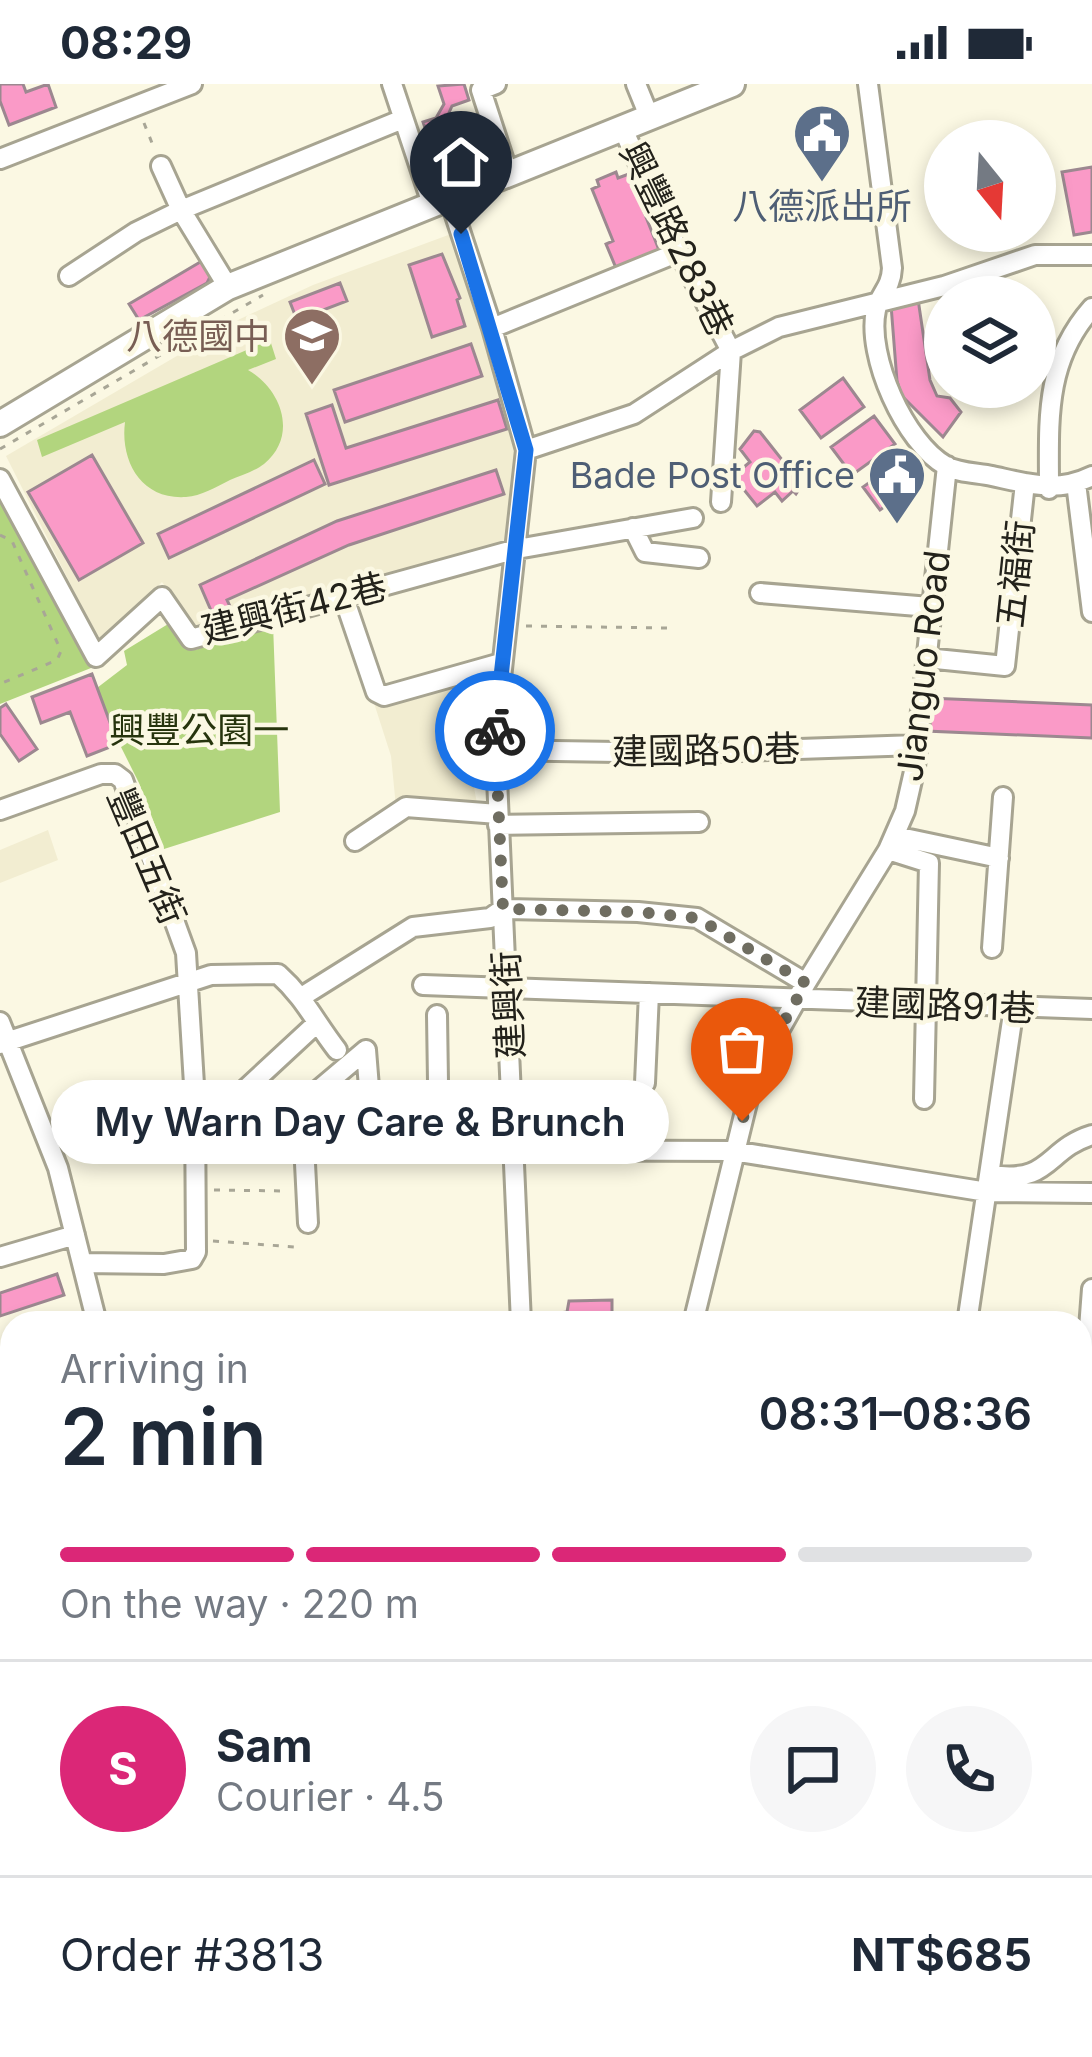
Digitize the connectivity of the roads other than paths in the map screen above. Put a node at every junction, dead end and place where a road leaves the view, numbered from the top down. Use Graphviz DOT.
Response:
graph roads {
  1 [pos="129,84"];
  2 [pos="192,84"];
  3 [pos="392,84"];
  4 [pos="636,84"];
  5 [pos="732,84"];
  6 [pos="868,84"];
  7 [pos="488,87"];
  8 [pos="137,106"];
  9 [pos="649,116"];
  10 [pos="403,119"];
  11 [pos="622,127"];
  12 [pos="0,159"];
  13 [pos="161,166"];
  14 [pos="508,173"];
  15 [pos="440,201"];
  16 [pos="181,210"];
  17 [pos="679,252"];
  18 [pos="1092,255"];
  19 [pos="69,275"];
  20 [pos="994,276"];
  21 [pos="228,287"];
  22 [pos="924,294"];
  23 [pos="880,300"];
  24 [pos="1092,310"];
  25 [pos="492,328"];
  26 [pos="731,351"];
  27 [pos="0,424"];
  28 [pos="526,450"];
  29 [pos="946,466"];
  30 [pos="0,479"];
  31 [pos="1025,483"];
  32 [pos="1087,484"];
  33 [pos="1049,489"];
  34 [pos="721,502"];
  35 [pos="692,518"];
  36 [pos="633,528"];
  37 [pos="1092,531"];
  38 [pos="517,549"];
  39 [pos="699,558"];
  40 [pos="760,593"];
  41 [pos="344,598"];
  42 [pos="930,608"];
  43 [pos="1092,612"];
  44 [pos="926,658"];
  45 [pos="501,663"];
  46 [pos="917,745"];
  47 [pos="495,750"];
  48 [pos="1003,797"];
  49 [pos="0,810"];
  50 [pos="498,820"];
  51 [pos="699,822"];
  52 [pos="355,841"];
  53 [pos="892,843"];
  54 [pos="999,858"];
  55 [pos="503,909"];
  56 [pos="992,948"];
  57 [pos="190,983"];
  58 [pos="423,985"];
  59 [pos="509,988"];
  60 [pos="802,991"];
  61 [pos="649,993"];
  62 [pos="303,996"];
  63 [pos="926,1005"];
  64 [pos="1014,1007"];
  65 [pos="1092,1009"];
  66 [pos="437,1015"];
  67 [pos="316,1024"];
  68 [pos="3,1036"];
  69 [pos="337,1050"];
  70 [pos="645,1082"];
  71 [pos="924,1099"];
  72 [pos="195,1101"];
  73 [pos="1092,1135"];
  74 [pos="439,1148"];
  75 [pos="514,1148"];
  76 [pos="733,1151"];
  77 [pos="989,1184"];
  78 [pos="1092,1193"];
  79 [pos="308,1223"];
  80 [pos="75,1234"];
  81 [pos="0,1257"];
  82 [pos="82,1263"];
  83 [pos="94,1311"];
  84 [pos="521,1311"];
  85 [pos="696,1311"];
  86 [pos="969,1311"];
  1 -- 8 [label="street"];
  2 -- 8 [label="street"];
  3 -- 10 [label="street, 建興街"];
  4 -- 9 [label="street"];
  5 -- 9 [label="main road"];
  6 -- 23 [label="street"];
  7 -- 14 [label="street"];
  8 -- 12 [label="street"];
  9 -- 11 [label="main road"];
  10 -- 15 [label="street, 建興街"];
  10 -- 16 [label="street"];
  11 -- 14 [label="main road"];
  11 -- 17 [label="street, 興豐路283巷"];
  13 -- 16 [label="street"];
  14 -- 15 [label="main road"];
  15 -- 21 [label="main road"];
  15 -- 25 [label="street, 建興街"];
  16 -- 19 [label="street"];
  16 -- 21 [label="street"];
  17 -- 25 [label="street"];
  17 -- 26 [label="street, 興豐路283巷"];
  18 -- 20 [label="street"];
  21 -- 27 [label="main road"];
  22 -- 23 [label="street"];
  23 -- 26 [label="street"];
  23 -- 29 [label="street"];
  24 -- 33 [label="street"];
  25 -- 28 [label="street, 建興街"];
  26 -- 28 [label="street"];
  26 -- 34 [label="street"];
  28 -- 38 [label="street, 建興街"];
  29 -- 31 [label="street"];
  29 -- 42 [label="street, Jianguo Road"];
  30 -- 41 [label="street, 建興街42巷"];
  31 -- 33 [label="street"];
  31 -- 44 [label="street, 五福街"];
  32 -- 33 [label="street"];
  32 -- 37 [label="street"];
  32 -- 43 [label="street"];
  35 -- 36 [label="street, 建興街42巷"];
  36 -- 38 [label="street, 建興街42巷"];
  36 -- 39 [label="street"];
  38 -- 41 [label="street, 建興街42巷"];
  38 -- 45 [label="street, 建興街"];
  40 -- 42 [label="street"];
  41 -- 45 [label="street"];
  42 -- 44 [label="street, Jianguo Road"];
  44 -- 46 [label="street, Jianguo Road"];
  45 -- 47 [label="street, 建興街"];
  46 -- 47 [label="street, 建國路50巷"];
  46 -- 53 [label="street, Jianguo Road"];
  47 -- 50 [label="street, 建興街"];
  48 -- 54 [label="street"];
  49 -- 57 [label="street, 豐田五街"];
  50 -- 51 [label="street"];
  50 -- 52 [label="street"];
  50 -- 55 [label="street, 建興街"];
  53 -- 54 [label="street"];
  53 -- 60 [label="street, Jianguo Road"];
  53 -- 63 [label="street"];
  54 -- 56 [label="street"];
  55 -- 59 [label="street, 建興街"];
  55 -- 60 [label="street"];
  55 -- 62 [label="street"];
  57 -- 62 [label="street"];
  57 -- 68 [label="street"];
  57 -- 72 [label="street"];
  58 -- 59 [label="street, 建國路91巷"];
  59 -- 61 [label="street, 建國路91巷"];
  59 -- 75 [label="street, 建興街"];
  60 -- 61 [label="street, 建國路91巷"];
  60 -- 63 [label="street, 建國路91巷"];
  60 -- 76 [label="street, Jianguo Road"];
  61 -- 70 [label="street"];
  62 -- 67 [label="street"];
  63 -- 64 [label="street, 建國路91巷"];
  63 -- 71 [label="street"];
  64 -- 65 [label="street, 建國路91巷"];
  64 -- 77 [label="street"];
  66 -- 74 [label="street"];
  67 -- 69 [label="street"];
  67 -- 72 [label="street"];
  68 -- 80 [label="street"];
  72 -- 82 [label="street"];
  73 -- 77 [label="street"];
  74 -- 75 [label="street"];
  74 -- 79 [label="street"];
  75 -- 76 [label="street"];
  75 -- 84 [label="street, 建興街"];
  76 -- 77 [label="street"];
  76 -- 85 [label="street, Jianguo Road"];
  77 -- 78 [label="street"];
  77 -- 86 [label="street"];
  80 -- 81 [label="street"];
  80 -- 82 [label="street"];
  82 -- 83 [label="street"];
}
